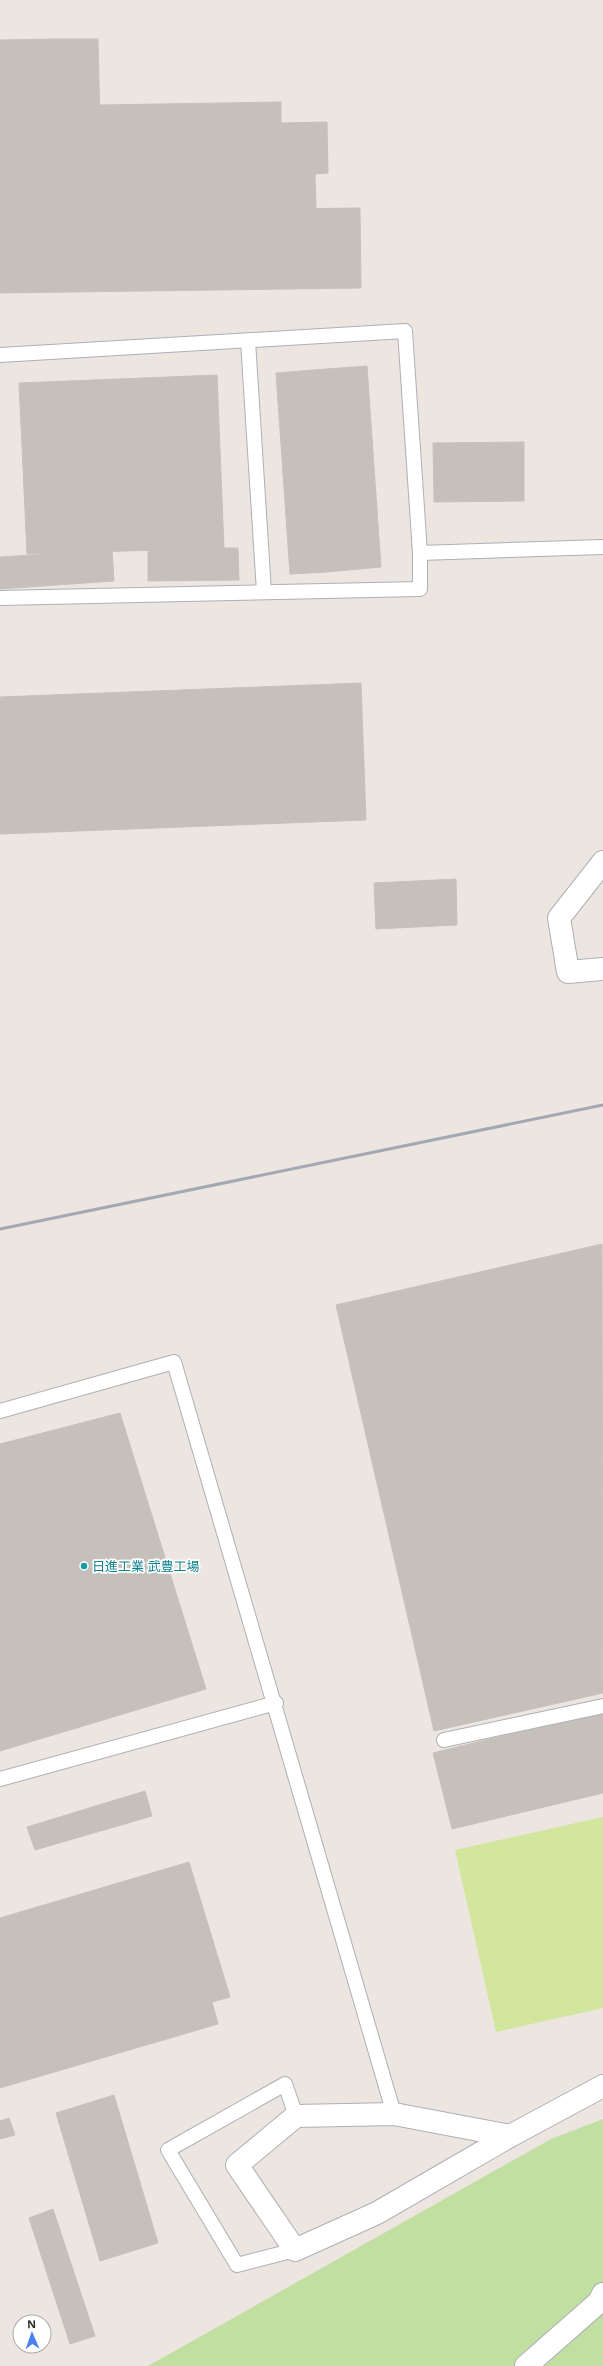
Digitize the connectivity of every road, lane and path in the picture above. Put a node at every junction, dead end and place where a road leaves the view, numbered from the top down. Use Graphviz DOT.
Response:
graph roads {
  1 [pos="248,340"];
  2 [pos="0,356"];
  3 [pos="603,547"];
  4 [pos="420,552"];
  5 [pos="264,592"];
  6 [pos="0,598"];
  7 [pos="603,862"];
  8 [pos="603,969"];
  9 [pos="0,1411"];
  10 [pos="276,1703"];
  11 [pos="603,1706"];
  12 [pos="444,1740"];
  13 [pos="0,1779"];
  14 [pos="603,2086"];
  15 [pos="394,2114"];
  16 [pos="296,2116"];
  17 [pos="510,2136"];
  18 [pos="295,2250"];
  19 [pos="603,2294"];
  20 [pos="526,2366"];
  1 -- 2 [label="lane"];
  1 -- 4 [label="lane"];
  1 -- 5 [label="lane"];
  3 -- 4 [label="lane"];
  4 -- 5 [label="lane"];
  5 -- 6 [label="lane"];
  7 -- 8 [label="street"];
  9 -- 10 [label="lane"];
  10 -- 13 [label="lane"];
  10 -- 15 [label="lane"];
  11 -- 12 [label="lane"];
  14 -- 17 [label="street"];
  15 -- 16 [label="street"];
  15 -- 17 [label="street"];
  16 -- 18 [label="street"];
  16 -- 18 [label="lane"];
  17 -- 18 [label="street"];
  19 -- 20 [label="street"];
}
